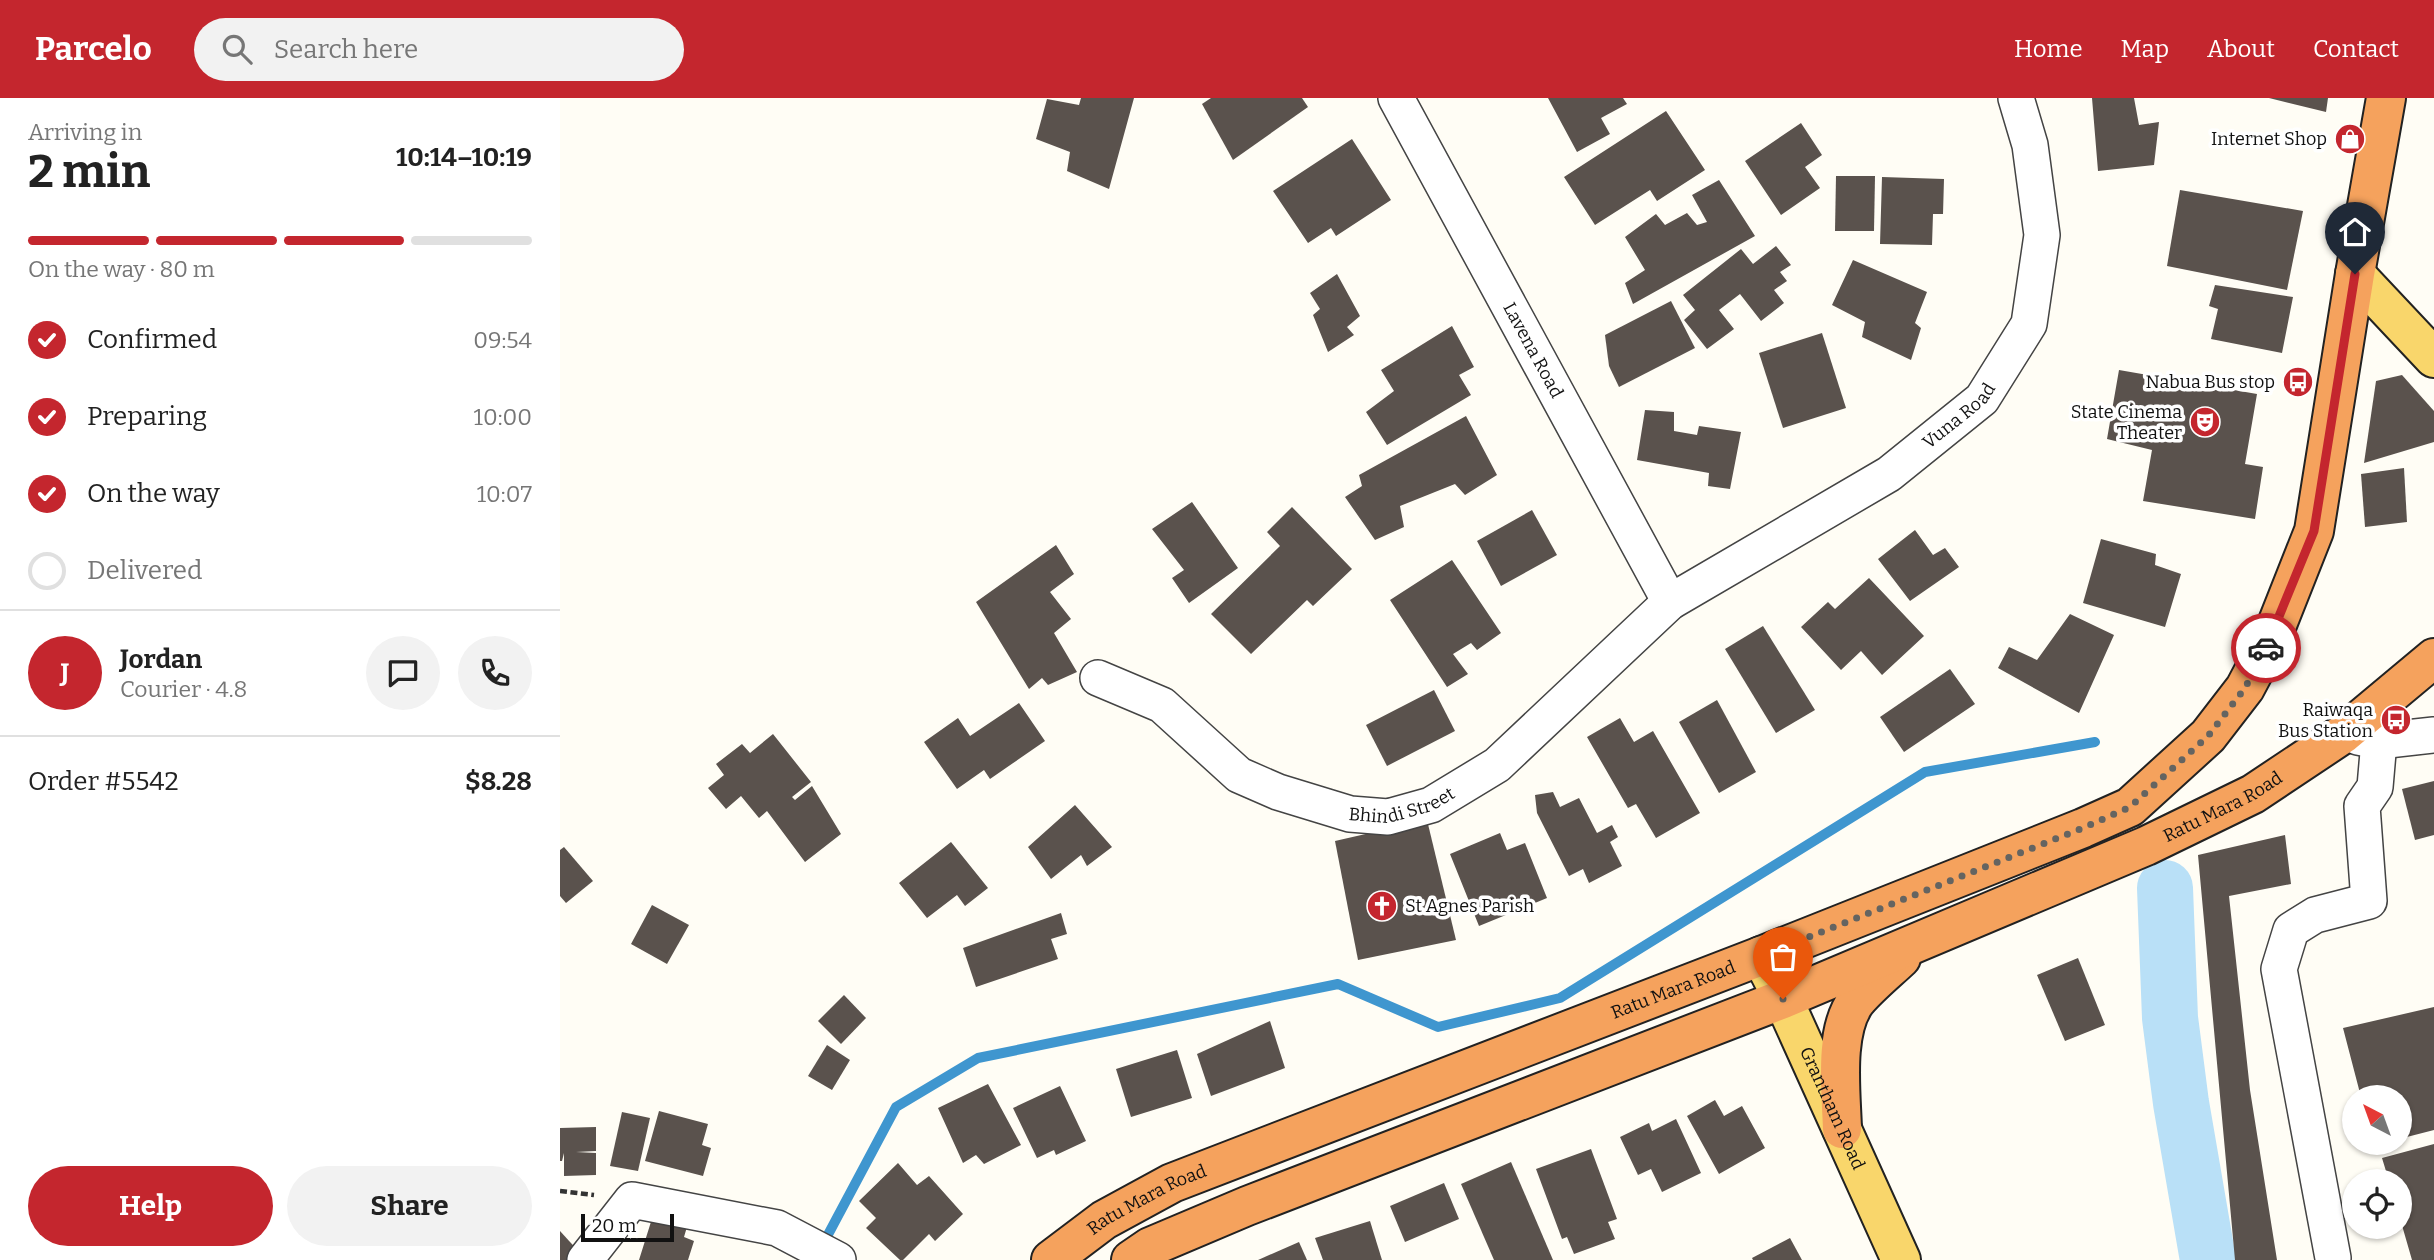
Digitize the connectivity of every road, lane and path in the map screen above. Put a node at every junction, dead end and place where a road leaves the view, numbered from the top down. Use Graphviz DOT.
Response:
graph roads {
  1 [pos="1396,98"];
  2 [pos="2016,98"];
  3 [pos="2386,98"];
  4 [pos="2355,274"];
  5 [pos="2434,358"];
  6 [pos="1670,602"];
  7 [pos="2434,658"];
  8 [pos="1098,678"];
  9 [pos="2434,735"];
  10 [pos="2361,737"];
  11 [pos="1917,942"];
  12 [pos="1761,956"];
  13 [pos="1783,999"];
  14 [pos="1842,1129"];
  15 [pos="2333,1258"];
  16 [pos="585,1260"];
  17 [pos="838,1260"];
  18 [pos="1051,1260"];
  19 [pos="1131,1260"];
  20 [pos="1901,1260"];
  1 -- 6 [label="street, Lavena Road"];
  2 -- 6 [label="street, Vuna Road"];
  3 -- 4 [label="highway, Ratu Mara Road"];
  4 -- 5 [label="main road"];
  4 -- 12 [label="highway, Ratu Mara Road"];
  6 -- 8 [label="street, Bhindi Street"];
  7 -- 10 [label="highway, Ratu Mara Road"];
  9 -- 10 [label="street"];
  10 -- 11 [label="highway, Ratu Mara Road"];
  10 -- 15 [label="street"];
  11 -- 13 [label="highway, Ratu Mara Road"];
  11 -- 14 [label="highway"];
  12 -- 13 [label="main road, Grantham Road"];
  12 -- 18 [label="highway, Ratu Mara Road"];
  13 -- 14 [label="main road, Grantham Road"];
  13 -- 19 [label="highway, Ratu Mara Road"];
  14 -- 20 [label="main road, Grantham Road"];
  16 -- 17 [label="street"];
}
